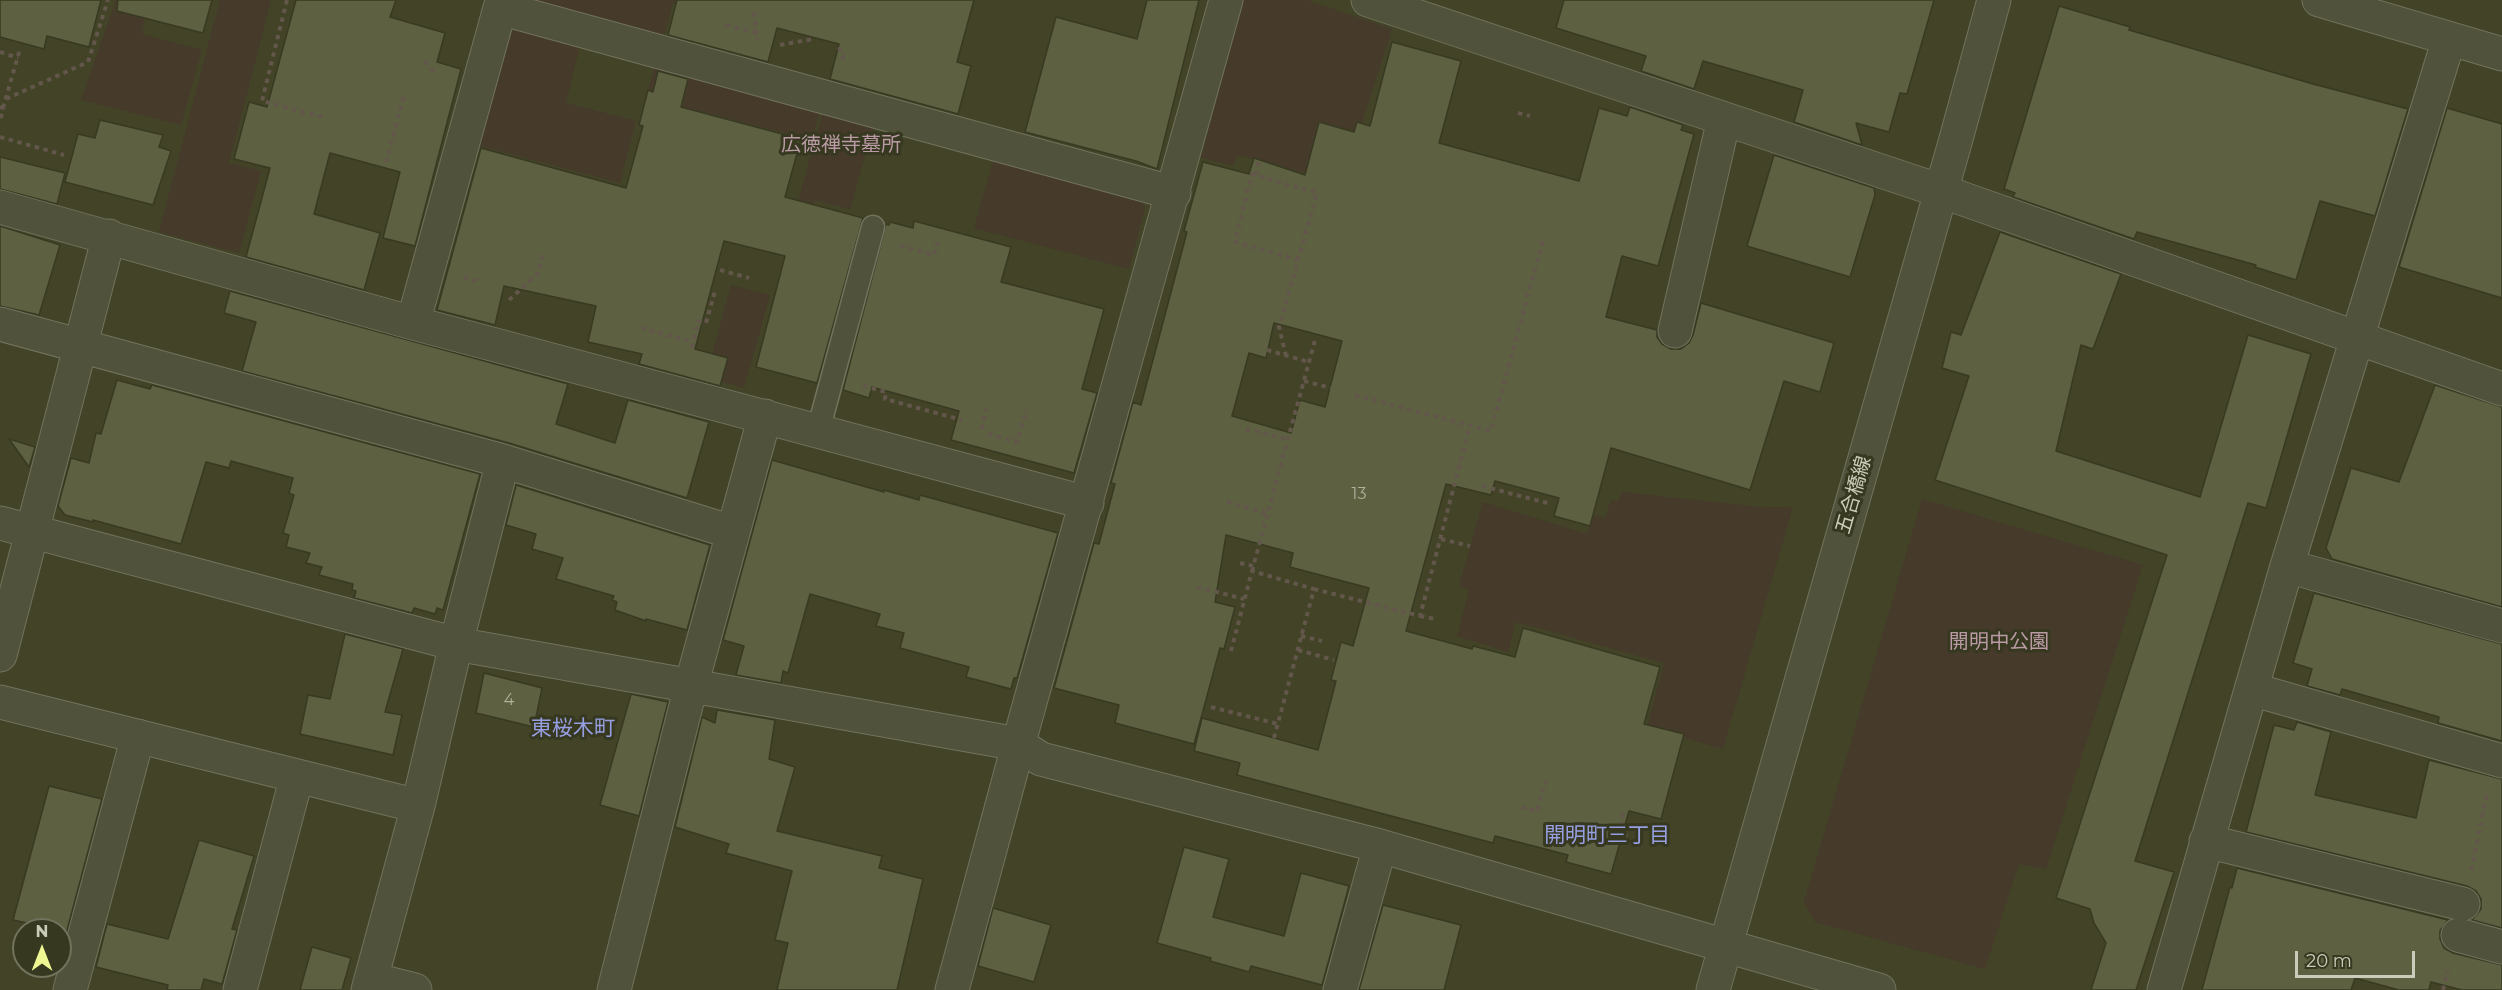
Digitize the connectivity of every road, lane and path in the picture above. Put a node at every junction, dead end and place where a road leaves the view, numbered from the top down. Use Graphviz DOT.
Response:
graph roads {
  1 [pos="108,0"];
  2 [pos="287,0"];
  3 [pos="1226,0"];
  4 [pos="1368,0"];
  5 [pos="1994,0"];
  6 [pos="2319,0"];
  7 [pos="754,12"];
  8 [pos="726,25"];
  9 [pos="757,33"];
  10 [pos="813,39"];
  11 [pos="2449,39"];
  12 [pos="758,43"];
  13 [pos="779,45"];
  14 [pos="839,47"];
  15 [pos="20,49"];
  16 [pos="0,52"];
  17 [pos="2502,54"];
  18 [pos="18,58"];
  19 [pos="425,61"];
  20 [pos="433,72"];
  21 [pos="843,72"];
  22 [pos="404,96"];
  23 [pos="6,99"];
  24 [pos="2,108"];
  25 [pos="1518,113"];
  26 [pos="1530,116"];
  27 [pos="1724,119"];
  28 [pos="322,120"];
  29 [pos="0,122"];
  30 [pos="0,136"];
  31 [pos="64,155"];
  32 [pos="1260,160"];
  33 [pos="386,162"];
  34 [pos="1255,175"];
  35 [pos="1941,190"];
  36 [pos="1174,193"];
  37 [pos="0,207"];
  38 [pos="873,227"];
  39 [pos="108,236"];
  40 [pos="938,240"];
  41 [pos="1543,240"];
  42 [pos="544,252"];
  43 [pos="897,257"];
  44 [pos="1298,260"];
  45 [pos="720,270"];
  46 [pos="749,278"];
  47 [pos="715,291"];
  48 [pos="509,300"];
  49 [pos="413,322"];
  50 [pos="0,324"];
  51 [pos="641,328"];
  52 [pos="1675,330"];
  53 [pos="2357,338"];
  54 [pos="1315,340"];
  55 [pos="693,342"];
  56 [pos="82,346"];
  57 [pos="692,348"];
  58 [pos="1268,350"];
  59 [pos="1286,356"];
  60 [pos="1309,362"];
  61 [pos="865,375"];
  62 [pos="1304,381"];
  63 [pos="1331,388"];
  64 [pos="2502,389"];
  65 [pos="1355,395"];
  66 [pos="986,410"];
  67 [pos="1026,410"];
  68 [pos="765,416"];
  69 [pos="962,420"];
  70 [pos="1470,425"];
  71 [pos="982,429"];
  72 [pos="1246,429"];
  73 [pos="818,431"];
  74 [pos="988,434"];
  75 [pos="1288,439"];
  76 [pos="503,460"];
  77 [pos="1482,486"];
  78 [pos="1227,502"];
  79 [pos="1087,503"];
  80 [pos="1551,504"];
  81 [pos="1268,514"];
  82 [pos="0,523"];
  83 [pos="32,532"];
  84 [pos="732,532"];
  85 [pos="1441,539"];
  86 [pos="1470,546"];
  87 [pos="1240,563"];
  88 [pos="2287,566"];
  89 [pos="1252,568"];
  90 [pos="1197,586"];
  91 [pos="1314,588"];
  92 [pos="1244,599"];
  93 [pos="1420,616"];
  94 [pos="1435,619"];
  95 [pos="2502,626"];
  96 [pos="1301,636"];
  97 [pos="1322,641"];
  98 [pos="456,644"];
  99 [pos="1298,650"];
  100 [pos="1231,651"];
  101 [pos="0,655"];
  102 [pos="1334,660"];
  103 [pos="691,686"];
  104 [pos="2251,689"];
  105 [pos="0,702"];
  106 [pos="1211,707"];
  107 [pos="1278,724"];
  108 [pos="138,736"];
  109 [pos="1274,738"];
  110 [pos="1018,744"];
  111 [pos="2502,761"];
  112 [pos="297,776"];
  113 [pos="1546,780"];
  114 [pos="418,806"];
  115 [pos="1521,807"];
  116 [pos="1623,813"];
  117 [pos="1628,827"];
  118 [pos="2206,841"];
  119 [pos="1380,846"];
  120 [pos="2463,904"];
  121 [pos="2458,935"];
  122 [pos="1725,946"];
  123 [pos="2502,947"];
  124 [pos="370,984"];
  125 [pos="70,990"];
  126 [pos="240,990"];
  127 [pos="415,990"];
  128 [pos="614,990"];
  129 [pos="952,990"];
  130 [pos="1340,990"];
  131 [pos="1713,990"];
  132 [pos="1879,990"];
  133 [pos="2164,990"];
  1 -- 23 [label="path"];
  2 -- 28 [label="path"];
  3 -- 36 [label="street"];
  4 -- 27 [label="street"];
  5 -- 35 [label="street, 五合橋線"];
  6 -- 11 [label="street"];
  7 -- 9 [label="path"];
  8 -- 9 [label="path"];
  9 -- 12 [label="path"];
  10 -- 13 [label="path"];
  11 -- 17 [label="street"];
  11 -- 53 [label="street"];
  14 -- 21 [label="path"];
  15 -- 18 [label="path"];
  16 -- 18 [label="path"];
  18 -- 23 [label="path"];
  19 -- 20 [label="path"];
  22 -- 33 [label="path"];
  23 -- 24 [label="path"];
  24 -- 29 [label="path"];
  25 -- 26 [label="path"];
  27 -- 35 [label="street"];
  27 -- 52 [label="street"];
  30 -- 31 [label="path"];
  32 -- 34 [label="path"];
  34 -- 44 [label="path"];
  34 -- 44 [label="path"];
  35 -- 53 [label="street"];
  35 -- 122 [label="street, 五合橋線"];
  36 -- 49 [label="street"];
  36 -- 79 [label="street"];
  37 -- 39 [label="street"];
  38 -- 73 [label="lane"];
  39 -- 49 [label="street"];
  39 -- 56 [label="street"];
  40 -- 43 [label="path"];
  41 -- 70 [label="path"];
  42 -- 48 [label="path"];
  44 -- 59 [label="path"];
  45 -- 46 [label="path"];
  47 -- 55 [label="path"];
  49 -- 68 [label="street"];
  50 -- 56 [label="street"];
  51 -- 55 [label="path"];
  53 -- 64 [label="street"];
  53 -- 88 [label="street"];
  54 -- 60 [label="path"];
  55 -- 57 [label="path"];
  56 -- 76 [label="street"];
  56 -- 83 [label="street"];
  58 -- 59 [label="path"];
  59 -- 60 [label="path"];
  60 -- 62 [label="path"];
  61 -- 69 [label="path"];
  62 -- 63 [label="path"];
  62 -- 75 [label="path"];
  65 -- 70 [label="path"];
  66 -- 71 [label="path"];
  67 -- 74 [label="path"];
  68 -- 73 [label="street"];
  68 -- 84 [label="street"];
  70 -- 85 [label="path"];
  72 -- 75 [label="path"];
  73 -- 79 [label="street"];
  75 -- 81 [label="path"];
  76 -- 84 [label="street"];
  76 -- 98 [label="street"];
  77 -- 80 [label="path"];
  78 -- 81 [label="path"];
  79 -- 110 [label="street"];
  81 -- 89 [label="path"];
  82 -- 83 [label="street"];
  83 -- 98 [label="street"];
  83 -- 101 [label="street"];
  84 -- 103 [label="street"];
  85 -- 86 [label="path"];
  85 -- 93 [label="path"];
  87 -- 89 [label="path"];
  88 -- 95 [label="street"];
  88 -- 104 [label="street"];
  89 -- 91 [label="path"];
  89 -- 92 [label="path"];
  90 -- 92 [label="path"];
  91 -- 93 [label="path"];
  91 -- 96 [label="path"];
  92 -- 100 [label="path"];
  93 -- 94 [label="path"];
  96 -- 97 [label="path"];
  96 -- 99 [label="path"];
  98 -- 103 [label="street"];
  98 -- 114 [label="street"];
  99 -- 102 [label="path"];
  99 -- 107 [label="path"];
  103 -- 110 [label="street"];
  103 -- 128 [label="street"];
  104 -- 111 [label="street"];
  104 -- 118 [label="street"];
  105 -- 108 [label="street"];
  106 -- 107 [label="path"];
  107 -- 109 [label="path"];
  108 -- 112 [label="street"];
  108 -- 125 [label="street"];
  110 -- 119 [label="street"];
  110 -- 129 [label="street"];
  112 -- 114 [label="street"];
  112 -- 126 [label="street"];
  113 -- 115 [label="path"];
  114 -- 124 [label="street"];
  116 -- 117 [label="path"];
  118 -- 120 [label="street"];
  118 -- 133 [label="street"];
  119 -- 122 [label="street"];
  119 -- 130 [label="street"];
  121 -- 123 [label="street"];
  122 -- 131 [label="street, 五合橋線"];
  122 -- 132 [label="street"];
  124 -- 127 [label="street"];
}
